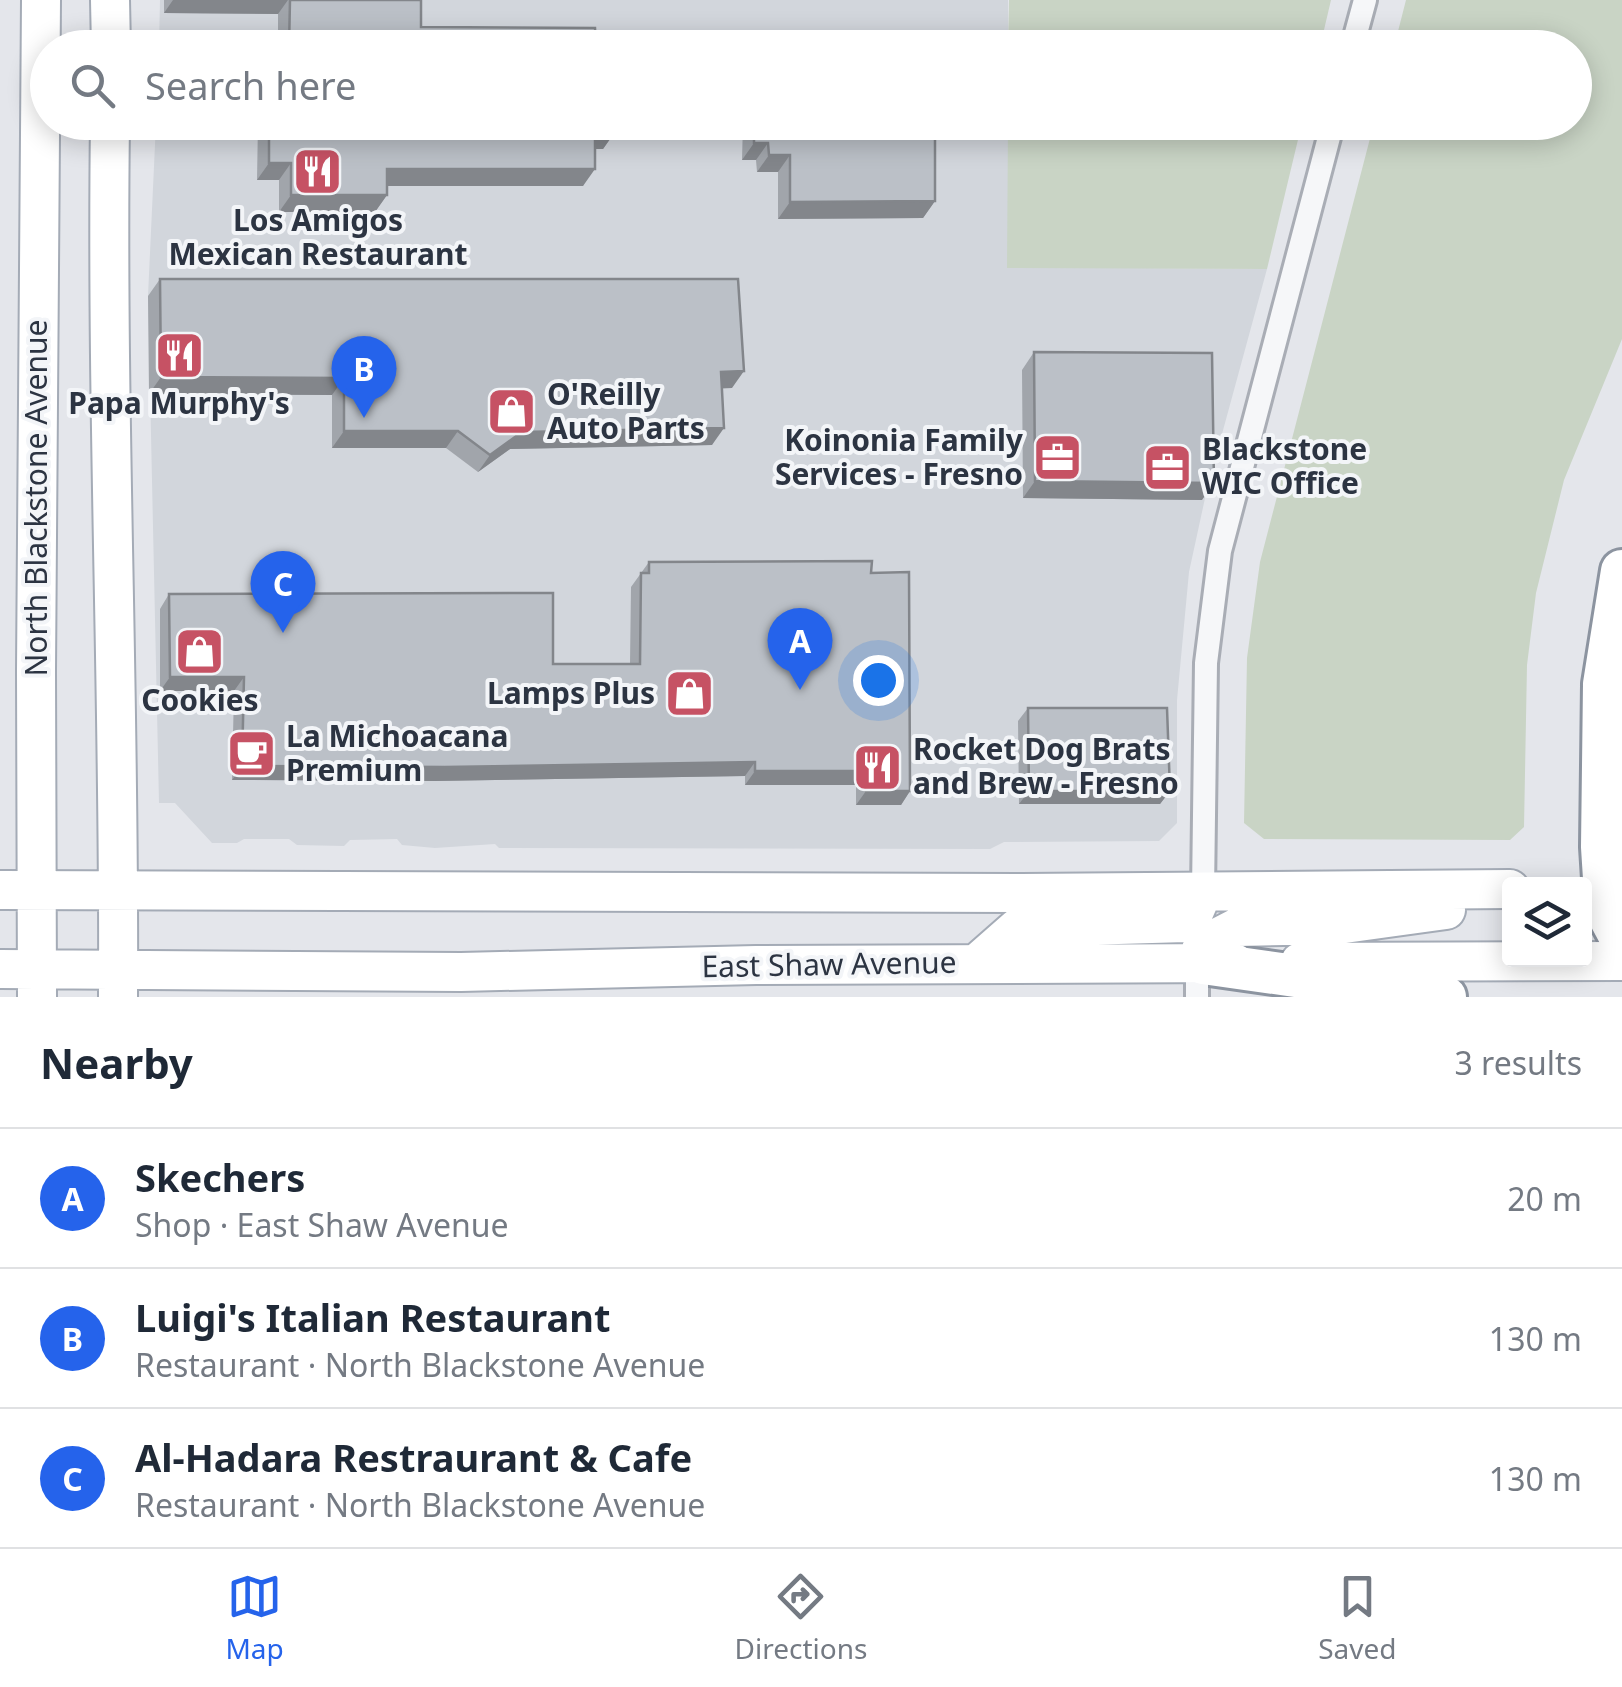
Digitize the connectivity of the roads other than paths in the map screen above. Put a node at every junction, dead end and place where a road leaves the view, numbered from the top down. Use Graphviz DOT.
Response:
graph roads {
  1 [pos="41,0"];
  2 [pos="110,0"];
  3 [pos="1364,0"];
  4 [pos="41,30"];
  5 [pos="110,30"];
  6 [pos="1356,30"];
  7 [pos="40,140"];
  8 [pos="110,140"];
  9 [pos="1328,140"];
  10 [pos="1622,572"];
  11 [pos="1502,889"];
  12 [pos="1598,889"];
  13 [pos="19,890"];
  14 [pos="120,890"];
  15 [pos="1202,892"];
  16 [pos="1502,902"];
  17 [pos="1622,940"];
  18 [pos="1622,961"];
  19 [pos="976,964"];
  20 [pos="1199,974"];
  21 [pos="25,978"];
  22 [pos="118,982"];
  23 [pos="1445,997"];
  1 -- 4 [label="main road, North Blackstone Avenue"];
  2 -- 5 [label="main road"];
  3 -- 6 [label="street"];
  7 -- 13 [label="main road, North Blackstone Avenue"];
  8 -- 14 [label="main road"];
  9 -- 15 [label="street"];
  10 -- 12 [label="highway"];
  11 -- 15 [label="main road"];
  12 -- 17 [label="highway"];
  13 -- 14 [label="main road"];
  13 -- 21 [label="main road, North Blackstone Avenue"];
  14 -- 15 [label="main road"];
  14 -- 22 [label="main road"];
  15 -- 19 [label="main road"];
  16 -- 20 [label="main road"];
  18 -- 20 [label="main road, East Shaw Avenue"];
  19 -- 20 [label="main road, East Shaw Avenue"];
  19 -- 22 [label="main road, East Shaw Avenue"];
  20 -- 23 [label="highway"];
  21 -- 22 [label="main road, East Shaw Avenue"];
}
